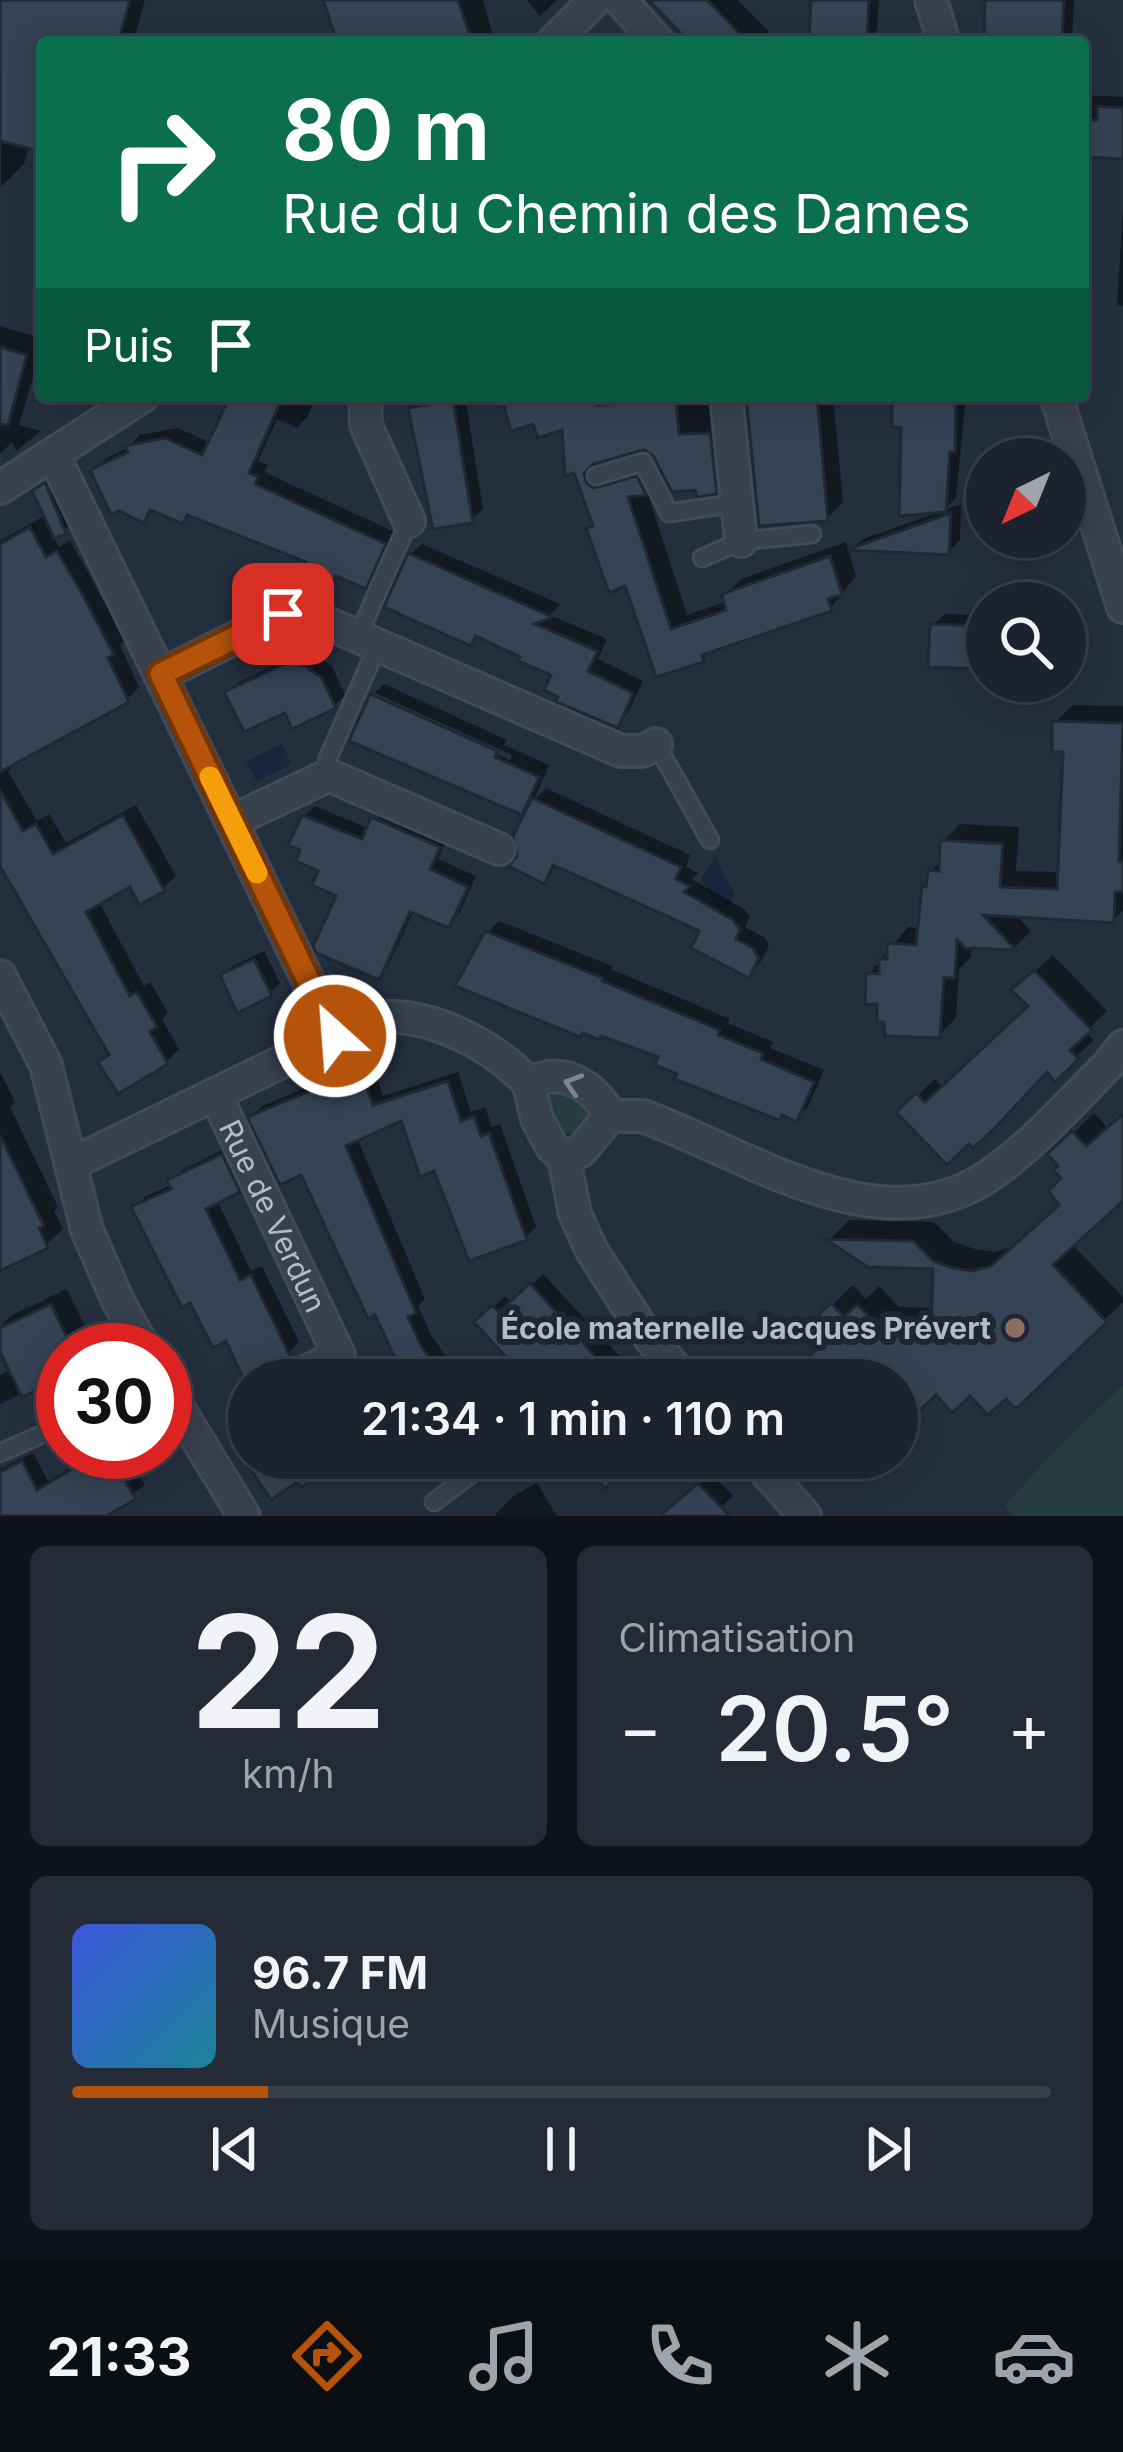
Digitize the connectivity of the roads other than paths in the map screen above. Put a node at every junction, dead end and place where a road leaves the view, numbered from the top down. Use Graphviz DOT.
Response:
graph roads {
  1 [pos="595,0"];
  2 [pos="620,0"];
  3 [pos="931,0"];
  4 [pos="560,36"];
  5 [pos="653,36"];
  6 [pos="942,36"];
  7 [pos="133,402"];
  8 [pos="365,402"];
  9 [pos="727,402"];
  10 [pos="1058,402"];
  11 [pos="54,456"];
  12 [pos="596,476"];
  13 [pos="0,488"];
  14 [pos="737,502"];
  15 [pos="409,521"];
  16 [pos="812,534"];
  17 [pos="741,541"];
  18 [pos="702,558"];
  19 [pos="1123,608"];
  20 [pos="368,641"];
  21 [pos="161,674"];
  22 [pos="656,744"];
  23 [pos="323,778"];
  24 [pos="232,821"];
  25 [pos="710,839"];
  26 [pos="499,849"];
  27 [pos="0,976"];
  28 [pos="335,1036"];
  29 [pos="1123,1046"];
  30 [pos="529,1085"];
  31 [pos="215,1094"];
  32 [pos="610,1116"];
  33 [pos="564,1158"];
  34 [pos="73,1163"];
  35 [pos="130,1323"];
  36 [pos="331,1359"];
  37 [pos="667,1359"];
  38 [pos="192,1434"];
  39 [pos="36,1437"];
  40 [pos="0,1454"];
  41 [pos="464,1479"];
  42 [pos="772,1479"];
  43 [pos="434,1502"];
  44 [pos="236,1513"];
  45 [pos="805,1516"];
  1 -- 4 [label="street"];
  2 -- 5 [label="street"];
  3 -- 6 [label="street"];
  7 -- 11 [label="street"];
  8 -- 15 [label="street"];
  9 -- 14 [label="street"];
  10 -- 19 [label="street"];
  11 -- 13 [label="street"];
  11 -- 21 [label="street"];
  12 -- 14 [label="lane"];
  14 -- 17 [label="street"];
  15 -- 20 [label="lane"];
  16 -- 17 [label="lane"];
  17 -- 18 [label="lane"];
  20 -- 21 [label="street"];
  20 -- 22 [label="street"];
  20 -- 23 [label="lane"];
  21 -- 24 [label="street"];
  22 -- 25 [label="lane"];
  23 -- 24 [label="street"];
  23 -- 26 [label="street"];
  24 -- 28 [label="street"];
  27 -- 34 [label="street"];
  28 -- 30 [label="street"];
  28 -- 31 [label="street"];
  29 -- 32 [label="street"];
  32 -- 30 [label="street, one-way"];
  30 -- 33 [label="street"];
  31 -- 34 [label="street"];
  31 -- 36 [label="street, Rue de Verdun"];
  32 -- 33 [label="street"];
  33 -- 37 [label="street"];
  34 -- 35 [label="street"];
  38 -- 44 [label="street"];
  39 -- 40 [label="lane"];
  41 -- 43 [label="lane"];
  42 -- 45 [label="street"];
}
